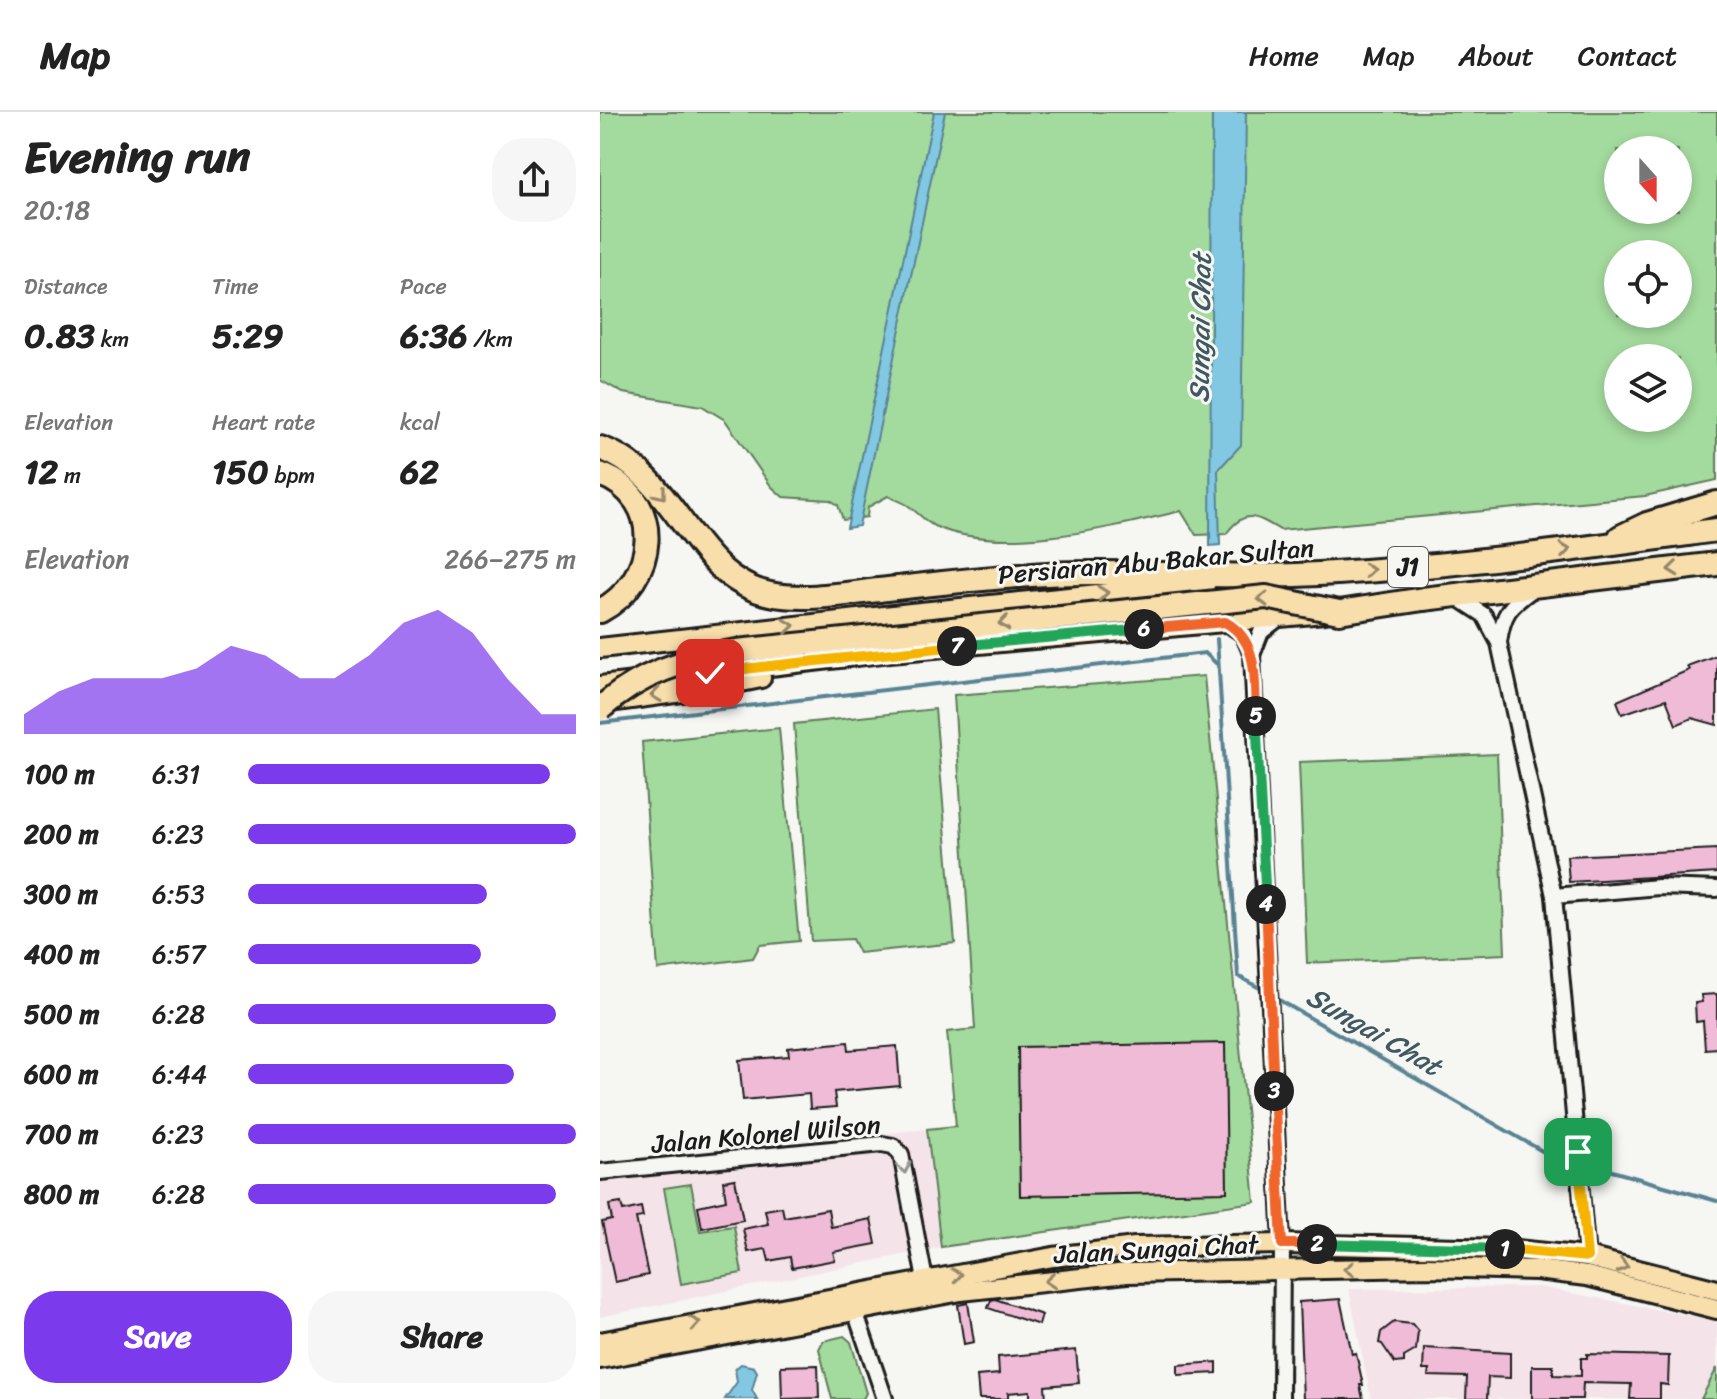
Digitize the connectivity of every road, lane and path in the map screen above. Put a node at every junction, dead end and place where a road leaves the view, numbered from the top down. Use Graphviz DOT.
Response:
graph roads {
  1 [pos="600,448"];
  2 [pos="600,474"];
  3 [pos="1717,503"];
  4 [pos="1717,530"];
  5 [pos="1605,545"];
  6 [pos="1717,564"];
  7 [pos="1291,575"];
  8 [pos="1540,584"];
  9 [pos="1454,595"];
  10 [pos="600,611"];
  11 [pos="1339,612"];
  12 [pos="1282,617"];
  13 [pos="1225,622"];
  14 [pos="1499,643"];
  15 [pos="600,648"];
  16 [pos="890,652"];
  17 [pos="1252,655"];
  18 [pos="600,686"];
  19 [pos="600,703"];
  20 [pos="600,709"];
  21 [pos="1717,889"];
  22 [pos="1554,896"];
  23 [pos="600,1172"];
  24 [pos="1282,1244"];
  25 [pos="1587,1257"];
  26 [pos="1283,1269"];
  27 [pos="925,1280"];
  28 [pos="1717,1290"];
  29 [pos="1717,1309"];
  30 [pos="855,1311"];
  31 [pos="606,1339"];
  32 [pos="600,1359"];
  33 [pos="885,1399"];
  34 [pos="1281,1399"];
  1 -- 7 [label="highway, one-way"];
  2 -- 10 [label="highway"];
  3 -- 5 [label="highway"];
  4 -- 5 [label="highway, Persiaran Abu Bakar Sultan / J1"];
  7 -- 5 [label="highway, Persiaran Abu Bakar Sultan / J1, one-way"];
  6 -- 8 [label="highway, J1, one-way"];
  15 -- 7 [label="main road, Persiaran Abu Bakar Sultan / J1, one-way"];
  8 -- 9 [label="highway, J1"];
  8 -- 14 [label="street"];
  9 -- 11 [label="highway, J1"];
  9 -- 14 [label="street"];
  11 -- 12 [label="main road, J1"];
  11 -- 20 [label="highway, one-way, bridge"];
  12 -- 13 [label="main road, J1"];
  12 -- 17 [label="street"];
  13 -- 16 [label="main road, J1"];
  13 -- 17 [label="street"];
  14 -- 22 [label="street"];
  16 -- 18 [label="main road, J1"];
  16 -- 19 [label="main road, one-way"];
  17 -- 24 [label="street"];
  21 -- 22 [label="street"];
  22 -- 25 [label="street"];
  23 -- 27 [label="street, Jalan Kolonel Wilson, one-way"];
  24 -- 25 [label="main road, Jalan Sungai Chat"];
  24 -- 26 [label="street"];
  27 -- 24 [label="main road, Jalan Sungai Chat, one-way"];
  25 -- 28 [label="main road, Jalan Sungai Chat, one-way"];
  29 -- 26 [label="main road, Jalan Sungai Chat, one-way"];
  26 -- 30 [label="main road, Jalan Sungai Chat, one-way"];
  26 -- 34 [label="street"];
  31 -- 27 [label="main road, Jalan Sungai Chat, one-way"];
  30 -- 32 [label="main road, Jalan Sungai Chat"];
  30 -- 33 [label="street"];
}
